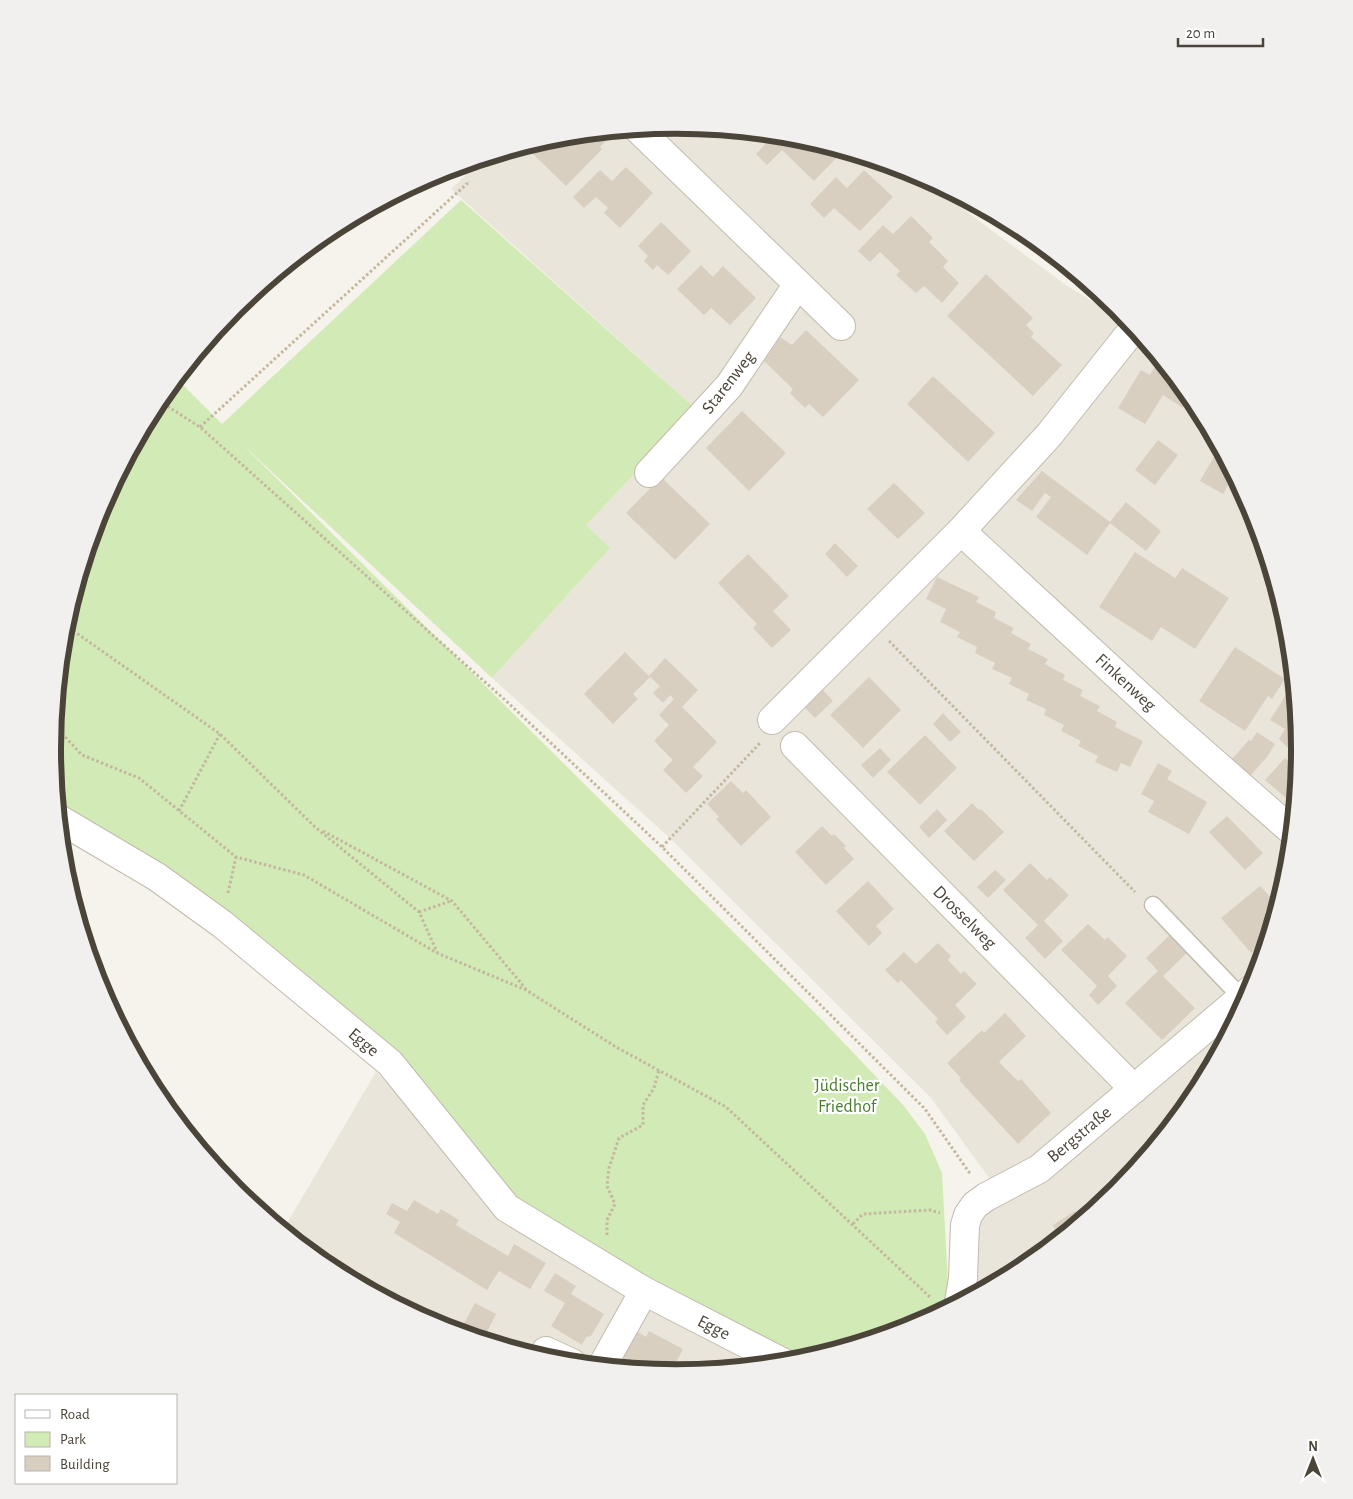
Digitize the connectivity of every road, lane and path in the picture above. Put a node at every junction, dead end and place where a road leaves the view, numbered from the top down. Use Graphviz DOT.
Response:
graph roads {
  1 [pos="645,136"];
  2 [pos="470,181"];
  3 [pos="798,284"];
  4 [pos="841,326"];
  5 [pos="1130,334"];
  6 [pos="167,406"];
  7 [pos="200,427"];
  8 [pos="649,473"];
  9 [pos="962,531"];
  10 [pos="870,621"];
  11 [pos="73,630"];
  12 [pos="768,729"];
  13 [pos="62,733"];
  14 [pos="220,734"];
  15 [pos="795,746"];
  16 [pos="179,811"];
  17 [pos="66,823"];
  18 [pos="1286,826"];
  19 [pos="315,827"];
  20 [pos="662,847"];
  21 [pos="236,857"];
  22 [pos="452,900"];
  23 [pos="1153,905"];
  24 [pos="419,912"];
  25 [pos="222,924"];
  26 [pos="437,953"];
  27 [pos="1243,989"];
  28 [pos="526,990"];
  29 [pos="1238,1001"];
  30 [pos="658,1070"];
  31 [pos="1134,1089"];
  32 [pos="977,1206"];
  33 [pos="853,1224"];
  34 [pos="594,1260"];
  35 [pos="644,1291"];
  36 [pos="949,1301"];
  37 [pos="947,1302"];
  38 [pos="772,1357"];
  39 [pos="605,1360"];
  1 -- 3 [label="street"];
  2 -- 7 [label="path"];
  3 -- 4 [label="street"];
  3 -- 8 [label="street, Starenweg"];
  5 -- 9 [label="street"];
  6 -- 7 [label="path"];
  7 -- 20 [label="path"];
  9 -- 10 [label="street"];
  9 -- 18 [label="street, Finkenweg"];
  10 -- 12 [label="street"];
  10 -- 23 [label="path"];
  11 -- 14 [label="path"];
  12 -- 20 [label="path"];
  13 -- 16 [label="path"];
  14 -- 16 [label="path"];
  14 -- 19 [label="path"];
  15 -- 31 [label="street, Drosselweg"];
  16 -- 21 [label="path"];
  17 -- 25 [label="street, Egge"];
  19 -- 22 [label="path"];
  19 -- 24 [label="path"];
  20 -- 32 [label="path"];
  21 -- 25 [label="path"];
  21 -- 26 [label="path"];
  22 -- 24 [label="path"];
  22 -- 28 [label="path"];
  23 -- 27 [label="lane"];
  24 -- 26 [label="path"];
  25 -- 34 [label="street, Egge"];
  26 -- 28 [label="path"];
  28 -- 30 [label="path"];
  29 -- 31 [label="street, Bergstraße"];
  30 -- 33 [label="path"];
  30 -- 34 [label="path"];
  31 -- 32 [label="street, Bergstraße"];
  32 -- 33 [label="path"];
  32 -- 36 [label="street"];
  33 -- 37 [label="path"];
  34 -- 35 [label="street, Egge"];
  35 -- 38 [label="street, Egge"];
  35 -- 39 [label="street"];
}
